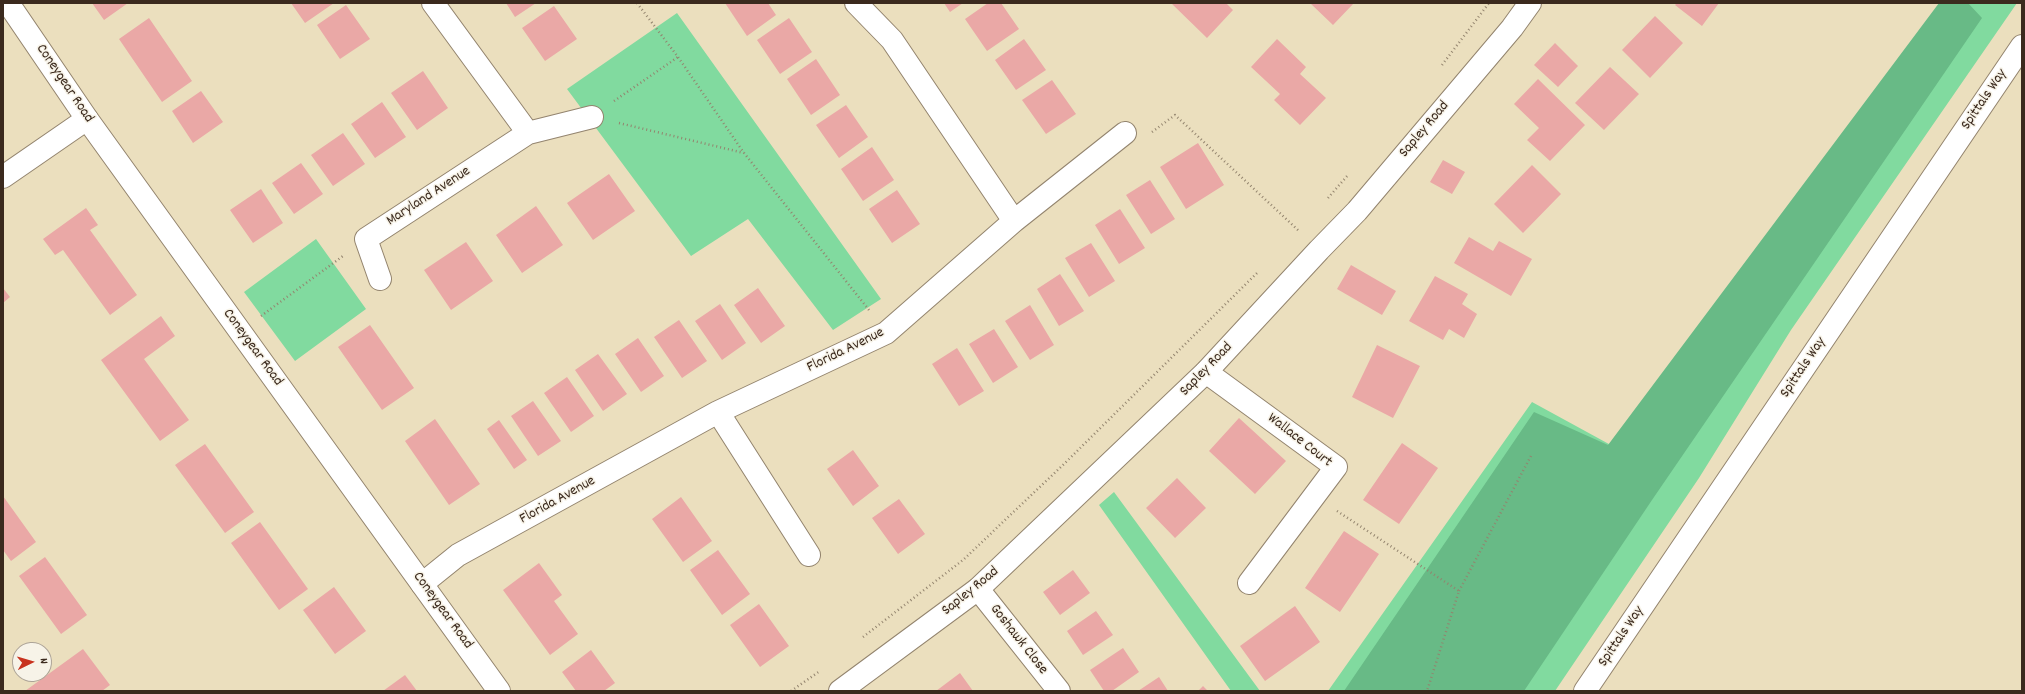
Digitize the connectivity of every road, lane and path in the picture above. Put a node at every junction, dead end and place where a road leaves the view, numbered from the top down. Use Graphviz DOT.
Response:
graph roads {
  1 [pos="8,3"];
  2 [pos="433,3"];
  3 [pos="637,3"];
  4 [pos="856,3"];
  5 [pos="1489,3"];
  6 [pos="1530,3"];
  7 [pos="2022,46"];
  8 [pos="678,57"];
  9 [pos="1441,66"];
  10 [pos="592,117"];
  11 [pos="87,119"];
  12 [pos="528,133"];
  13 [pos="1125,133"];
  14 [pos="744,153"];
  15 [pos="1350,173"];
  16 [pos="3,178"];
  17 [pos="1325,202"];
  18 [pos="1014,221"];
  19 [pos="1304,225"];
  20 [pos="1299,231"];
  21 [pos="1293,237"];
  22 [pos="366,239"];
  23 [pos="1319,250"];
  24 [pos="1260,270"];
  25 [pos="380,279"];
  26 [pos="240,331"];
  27 [pos="886,333"];
  28 [pos="1206,372"];
  29 [pos="718,412"];
  30 [pos="1532,454"];
  31 [pos="1314,496"];
  32 [pos="809,555"];
  33 [pos="1250,583"];
  34 [pos="422,584"];
  35 [pos="978,589"];
  36 [pos="1459,591"];
  37 [pos="857,642"];
  38 [pos="826,666"];
  39 [pos="499,691"];
  40 [pos="791,691"];
  41 [pos="840,691"];
  42 [pos="1059,691"];
  43 [pos="1427,691"];
  44 [pos="1585,691"];
  1 -- 11 [label="main road, Coneygear Road"];
  2 -- 12 [label="main road"];
  3 -- 8 [label="path"];
  4 -- 18 [label="main road"];
  5 -- 9 [label="path"];
  6 -- 23 [label="main road, Sapley Road"];
  7 -- 44 [label="main road, Spittals Way"];
  8 -- 10 [label="path"];
  8 -- 14 [label="path"];
  10 -- 12 [label="main road, Maryland Avenue"];
  10 -- 14 [label="path"];
  11 -- 16 [label="main road"];
  11 -- 26 [label="main road, Coneygear Road"];
  12 -- 22 [label="main road, Maryland Avenue"];
  13 -- 18 [label="main road, Florida Avenue"];
  13 -- 20 [label="path"];
  14 -- 27 [label="path"];
  15 -- 17 [label="path"];
  18 -- 27 [label="main road, Florida Avenue"];
  19 -- 20 [label="path"];
  20 -- 21 [label="path"];
  20 -- 23 [label="path"];
  22 -- 25 [label="main road"];
  22 -- 26 [label="path"];
  23 -- 28 [label="main road, Sapley Road"];
  24 -- 37 [label="path"];
  26 -- 34 [label="main road, Coneygear Road"];
  27 -- 29 [label="main road, Florida Avenue"];
  28 -- 31 [label="main road, Wallace Court"];
  28 -- 35 [label="main road, Sapley Road"];
  29 -- 32 [label="main road"];
  29 -- 34 [label="main road, Florida Avenue"];
  30 -- 36 [label="path"];
  31 -- 33 [label="main road, Wallace Court"];
  31 -- 36 [label="path"];
  34 -- 39 [label="main road, Coneygear Road"];
  35 -- 41 [label="main road, Sapley Road"];
  35 -- 42 [label="main road, Goshawk Close"];
  36 -- 43 [label="path"];
  38 -- 40 [label="path"];
}
